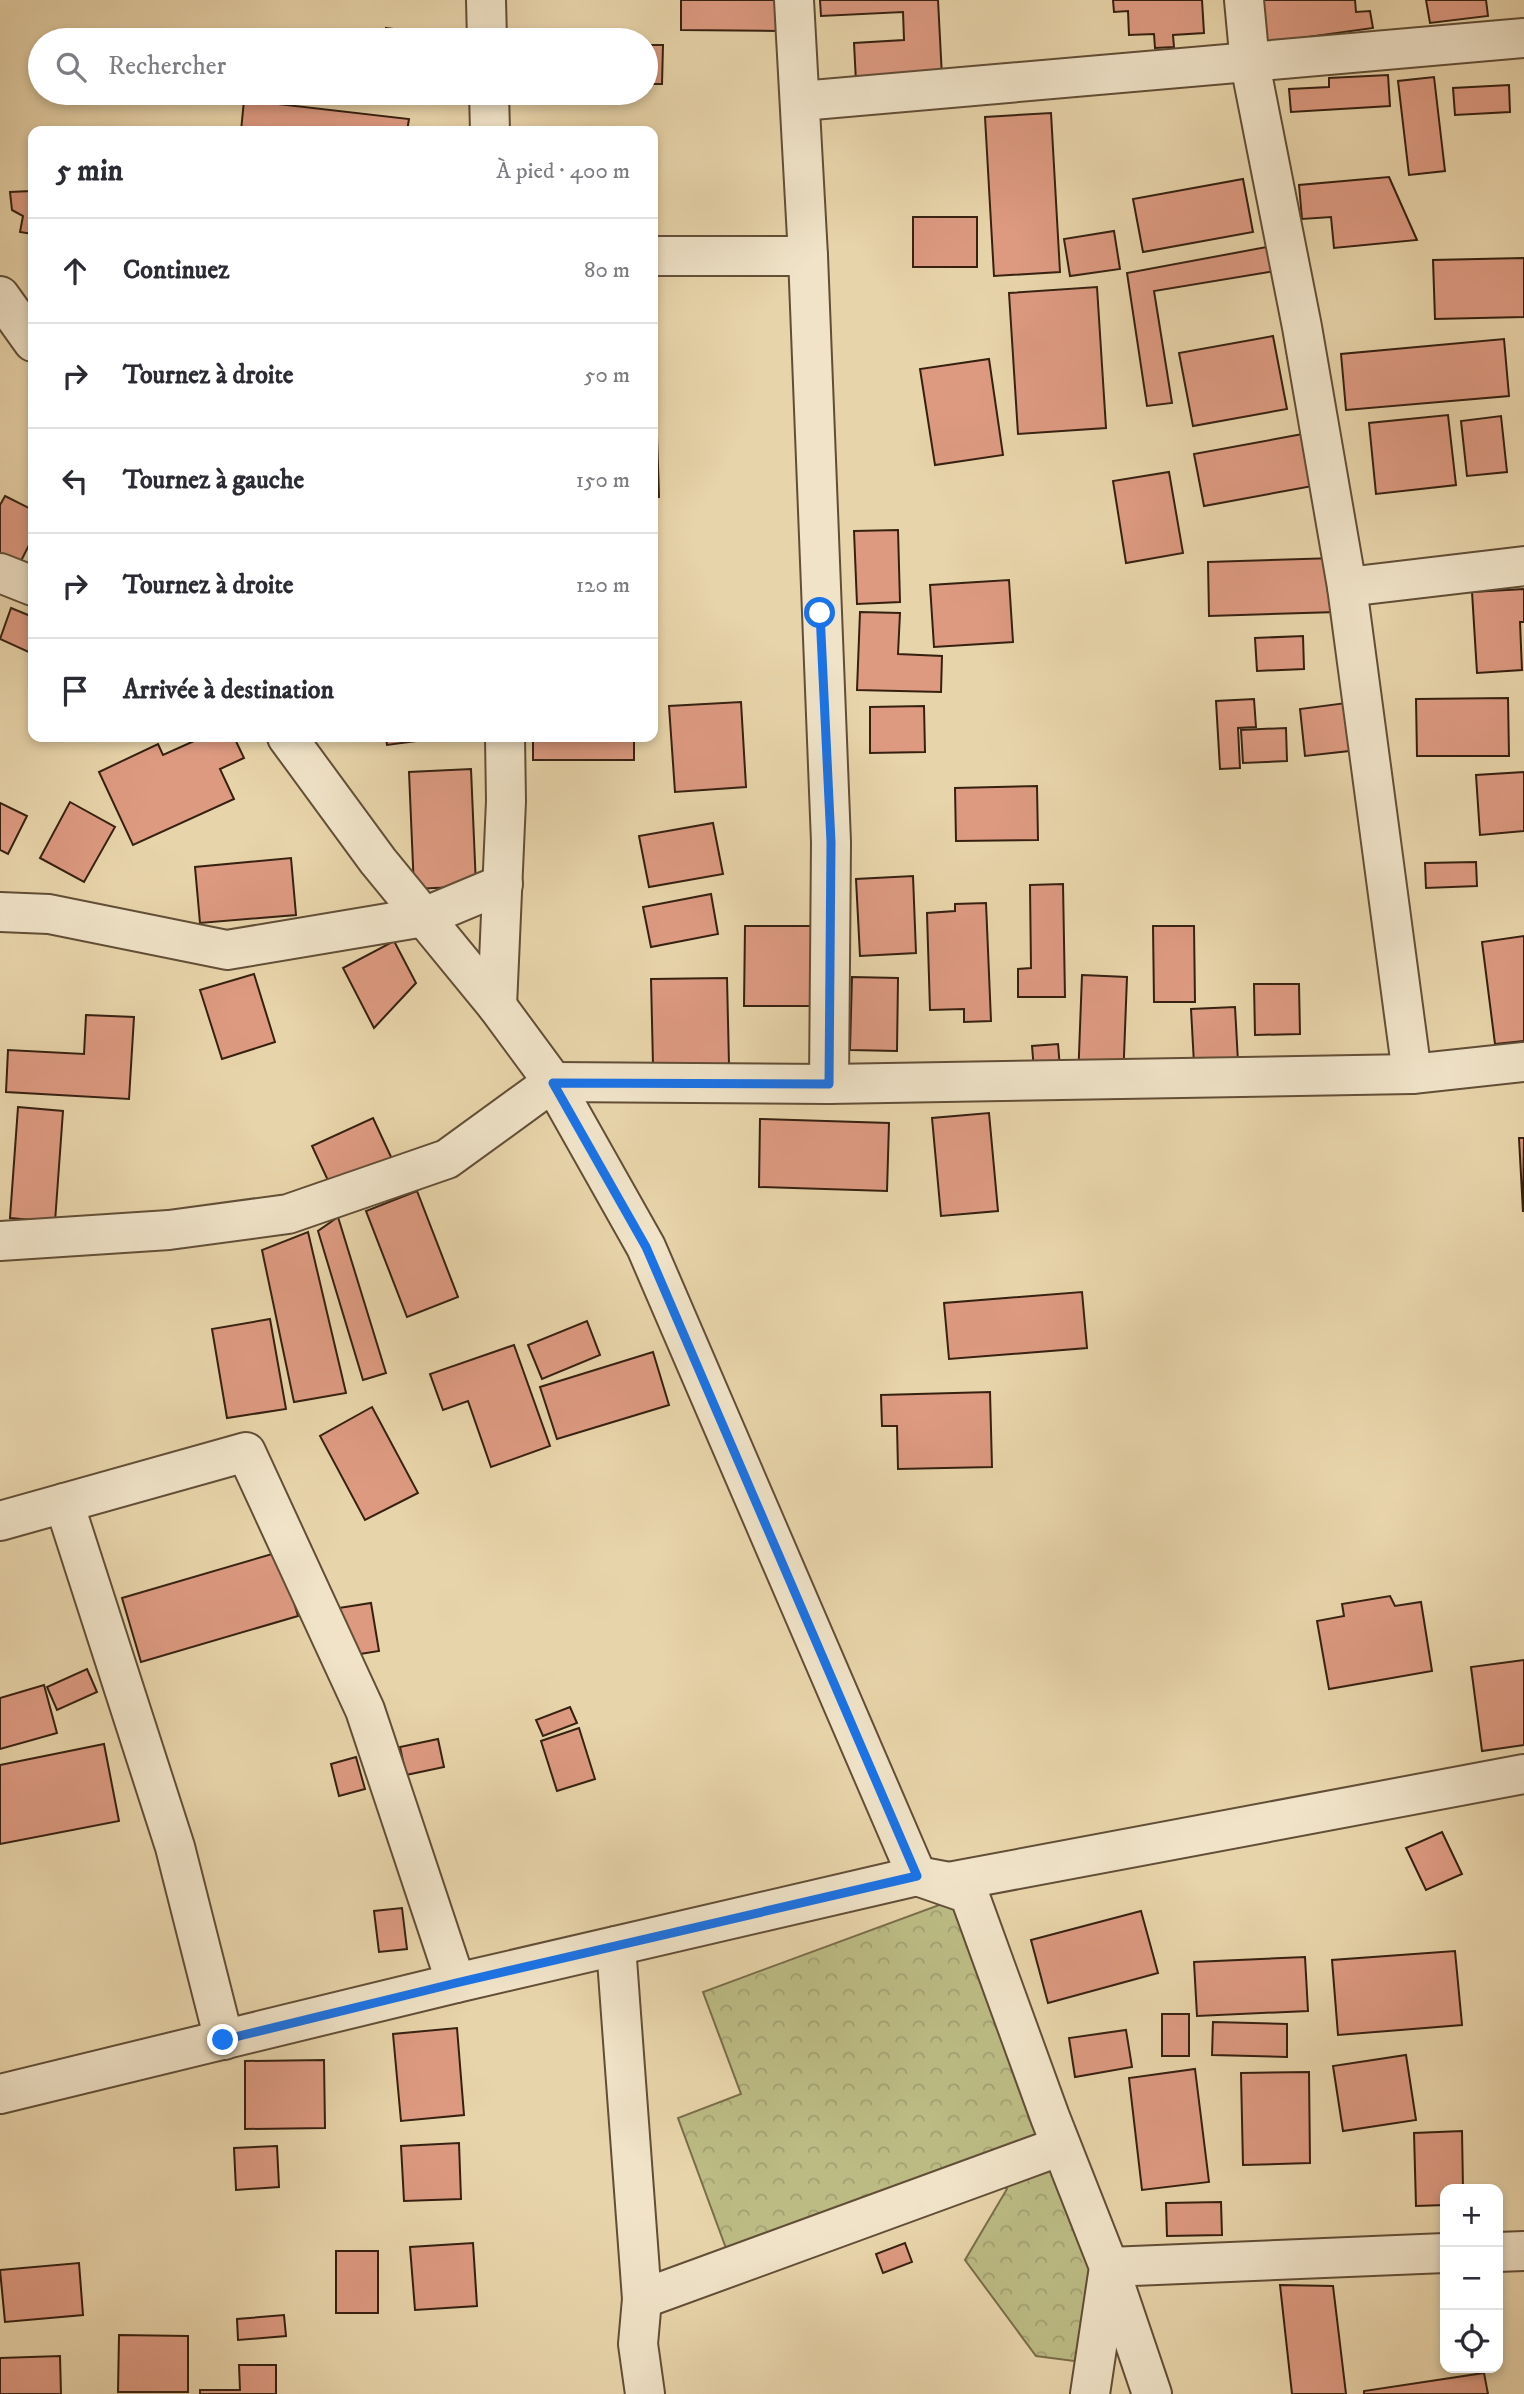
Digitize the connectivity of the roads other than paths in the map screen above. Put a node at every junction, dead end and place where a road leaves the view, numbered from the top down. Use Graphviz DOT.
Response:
graph roads {
  1 [pos="486,0"];
  2 [pos="794,0"];
  3 [pos="1244,0"];
  4 [pos="487,28"];
  5 [pos="1524,38"];
  6 [pos="1250,64"];
  7 [pos="801,102"];
  8 [pos="489,105"];
  9 [pos="490,126"];
  10 [pos="658,256"];
  11 [pos="808,256"];
  12 [pos="0,296"];
  13 [pos="28,335"];
  14 [pos="1524,566"];
  15 [pos="0,573"];
  16 [pos="28,584"];
  17 [pos="1348,587"];
  18 [pos="291,742"];
  19 [pos="505,742"];
  20 [pos="503,884"];
  21 [pos="0,912"];
  22 [pos="424,916"];
  23 [pos="497,1006"];
  24 [pos="1524,1062"];
  25 [pos="1412,1074"];
  26 [pos="553,1083"];
  27 [pos="829,1084"];
  28 [pos="0,1241"];
  29 [pos="64,1503"];
  30 [pos="0,1521"];
  31 [pos="1524,1774"];
  32 [pos="917,1876"];
  33 [pos="616,1946"];
  34 [pos="456,1983"];
  35 [pos="223,2040"];
  36 [pos="0,2094"];
  37 [pos="1062,2146"];
  38 [pos="1524,2251"];
  39 [pos="1503,2252"];
  40 [pos="1440,2253"];
  41 [pos="1109,2267"];
  42 [pos="642,2299"];
  43 [pos="645,2394"];
  44 [pos="1090,2394"];
  45 [pos="1152,2394"];
  1 -- 4 [label="street"];
  2 -- 7 [label="street"];
  3 -- 6 [label="street"];
  5 -- 6 [label="street"];
  6 -- 7 [label="street"];
  6 -- 17 [label="street"];
  7 -- 11 [label="street"];
  8 -- 9 [label="street"];
  10 -- 11 [label="street"];
  11 -- 27 [label="street"];
  12 -- 13 [label="street"];
  14 -- 17 [label="street"];
  15 -- 16 [label="street"];
  17 -- 25 [label="street"];
  18 -- 22 [label="street"];
  19 -- 20 [label="street"];
  20 -- 22 [label="street"];
  20 -- 23 [label="street"];
  21 -- 22 [label="street"];
  22 -- 23 [label="street"];
  23 -- 26 [label="street"];
  24 -- 25 [label="street"];
  25 -- 27 [label="street"];
  26 -- 27 [label="street"];
  26 -- 28 [label="street"];
  26 -- 32 [label="street"];
  29 -- 30 [label="street"];
  29 -- 34 [label="street"];
  29 -- 35 [label="street"];
  31 -- 32 [label="street"];
  32 -- 33 [label="street"];
  32 -- 37 [label="street"];
  33 -- 34 [label="street"];
  33 -- 42 [label="street"];
  34 -- 35 [label="street"];
  35 -- 36 [label="street"];
  37 -- 41 [label="street"];
  37 -- 42 [label="street"];
  38 -- 39 [label="street"];
  40 -- 41 [label="street"];
  41 -- 44 [label="street"];
  41 -- 45 [label="street"];
  42 -- 43 [label="street"];
}
